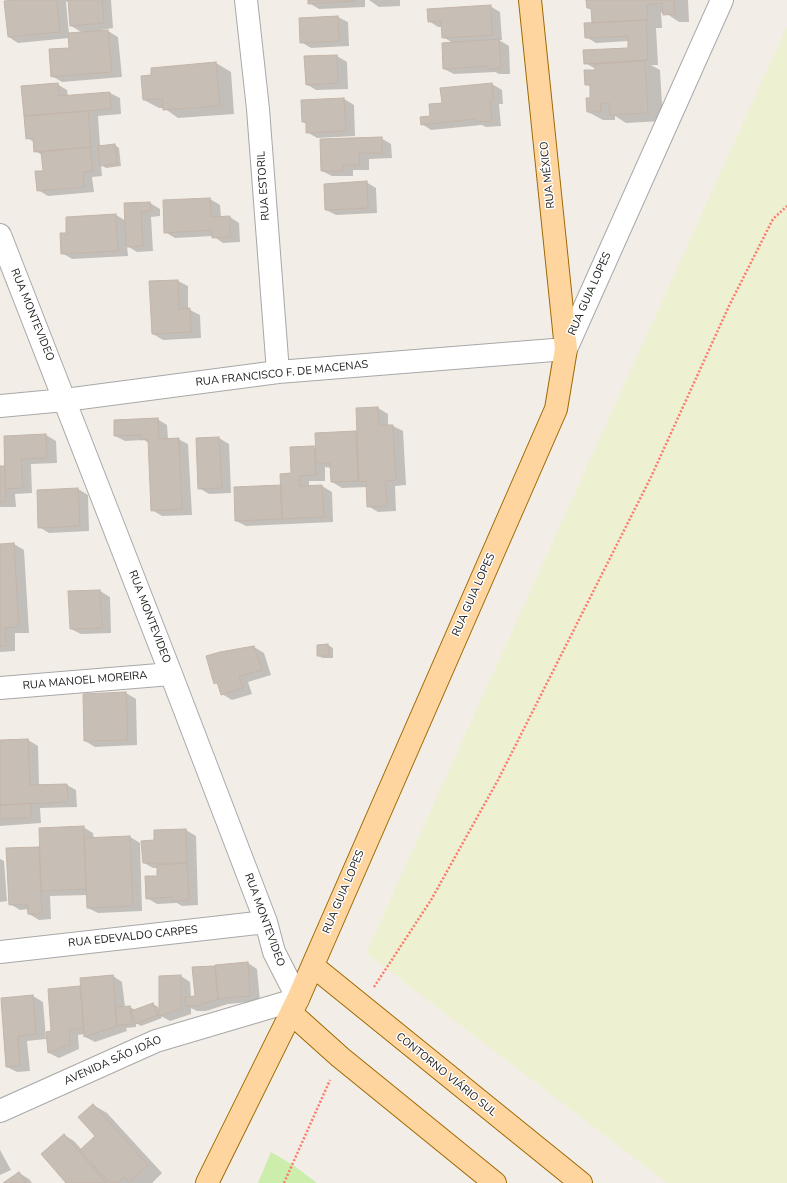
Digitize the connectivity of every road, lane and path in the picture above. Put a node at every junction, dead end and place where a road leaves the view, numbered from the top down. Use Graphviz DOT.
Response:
graph roads {
  1 [pos="246,0"];
  2 [pos="530,0"];
  3 [pos="722,0"];
  4 [pos="787,206"];
  5 [pos="0,235"];
  6 [pos="566,350"];
  7 [pos="278,372"];
  8 [pos="65,400"];
  9 [pos="0,406"];
  10 [pos="171,674"];
  11 [pos="0,688"];
  12 [pos="266,922"];
  13 [pos="0,952"];
  14 [pos="312,966"];
  15 [pos="294,1006"];
  16 [pos="362,1006"];
  17 [pos="340,1057"];
  18 [pos="0,1111"];
  19 [pos="207,1183"];
  20 [pos="284,1183"];
  21 [pos="495,1183"];
  22 [pos="581,1183"];
  1 -- 7 [label="street, RUA ESTORIL"];
  2 -- 6 [label="main road, RUA MÉXICO"];
  3 -- 6 [label="street, RUA GUIA LOPES"];
  4 -- 16 [label="path"];
  5 -- 8 [label="street, RUA MONTEVIDEO"];
  6 -- 7 [label="street, RUA FRANCISCO F. DE MACENAS"];
  6 -- 14 [label="main road, RUA GUIA LOPES"];
  7 -- 8 [label="street, RUA FRANCISCO F. DE MACENAS"];
  8 -- 9 [label="street, RUA FRANCISCO F. DE MACENAS"];
  8 -- 10 [label="street, RUA MONTEVIDEO"];
  10 -- 11 [label="street, RUA MANOEL MOREIRA"];
  10 -- 12 [label="street, RUA MONTEVIDEO"];
  12 -- 13 [label="street, RUA EDEVALDO CARPES"];
  12 -- 15 [label="street, RUA MONTEVIDEO"];
  14 -- 15 [label="main road, RUA GUIA LOPES"];
  14 -- 16 [label="main road, CONTORNO VIÁRIO SUL"];
  15 -- 17 [label="main road"];
  15 -- 18 [label="street, AVENIDA SÃO JOÃO"];
  15 -- 19 [label="main road, RUA GUIA LOPES"];
  16 -- 22 [label="main road, CONTORNO VIÁRIO SUL"];
  17 -- 20 [label="path"];
  17 -- 21 [label="main road"];
}
